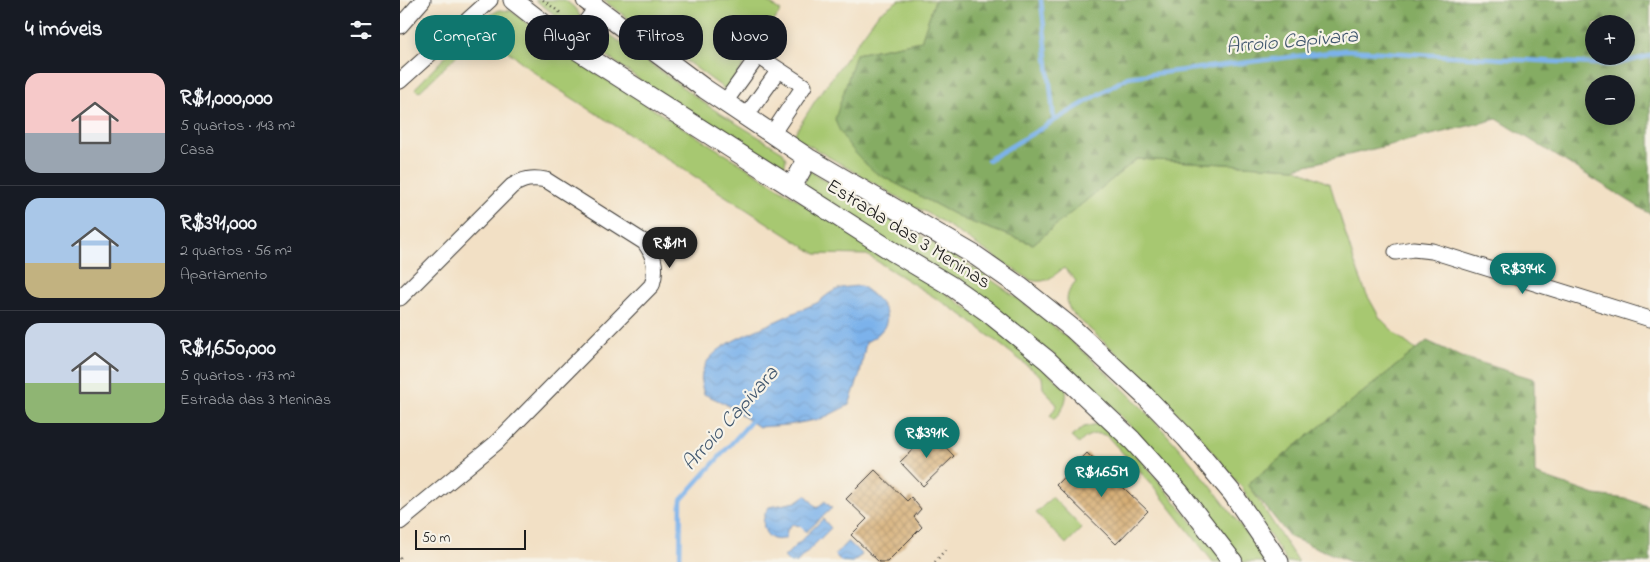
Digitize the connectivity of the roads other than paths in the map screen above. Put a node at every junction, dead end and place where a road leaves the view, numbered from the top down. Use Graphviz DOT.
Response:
graph roads {
  1 [pos="423,0"];
  2 [pos="490,0"];
  3 [pos="513,0"];
  4 [pos="592,5"];
  5 [pos="532,15"];
  6 [pos="400,26"];
  7 [pos="593,60"];
  8 [pos="779,70"];
  9 [pos="400,81"];
  10 [pos="725,102"];
  11 [pos="746,116"];
  12 [pos="772,134"];
  13 [pos="808,158"];
  14 [pos="792,187"];
  15 [pos="1396,252"];
  16 [pos="400,298"];
  17 [pos="1650,320"];
  18 [pos="400,522"];
  19 [pos="1232,562"];
  20 [pos="1279,562"];
  1 -- 6 [label="street"];
  2 -- 9 [label="street"];
  3 -- 5 [label="main road, Estrada das 3 Meninas"];
  4 -- 10 [label="main road, Estrada das 3 Meninas"];
  7 -- 14 [label="main road, Estrada das 3 Meninas"];
  8 -- 10 [label="street"];
  8 -- 11 [label="street"];
  8 -- 12 [label="street"];
  10 -- 11 [label="main road, Estrada das 3 Meninas"];
  11 -- 12 [label="main road, Estrada das 3 Meninas"];
  12 -- 13 [label="main road, Estrada das 3 Meninas"];
  13 -- 14 [label="main road"];
  13 -- 20 [label="main road, Estrada das 3 Meninas"];
  14 -- 19 [label="main road, Estrada das 3 Meninas"];
  15 -- 17 [label="street"];
  16 -- 18 [label="street"];
}
